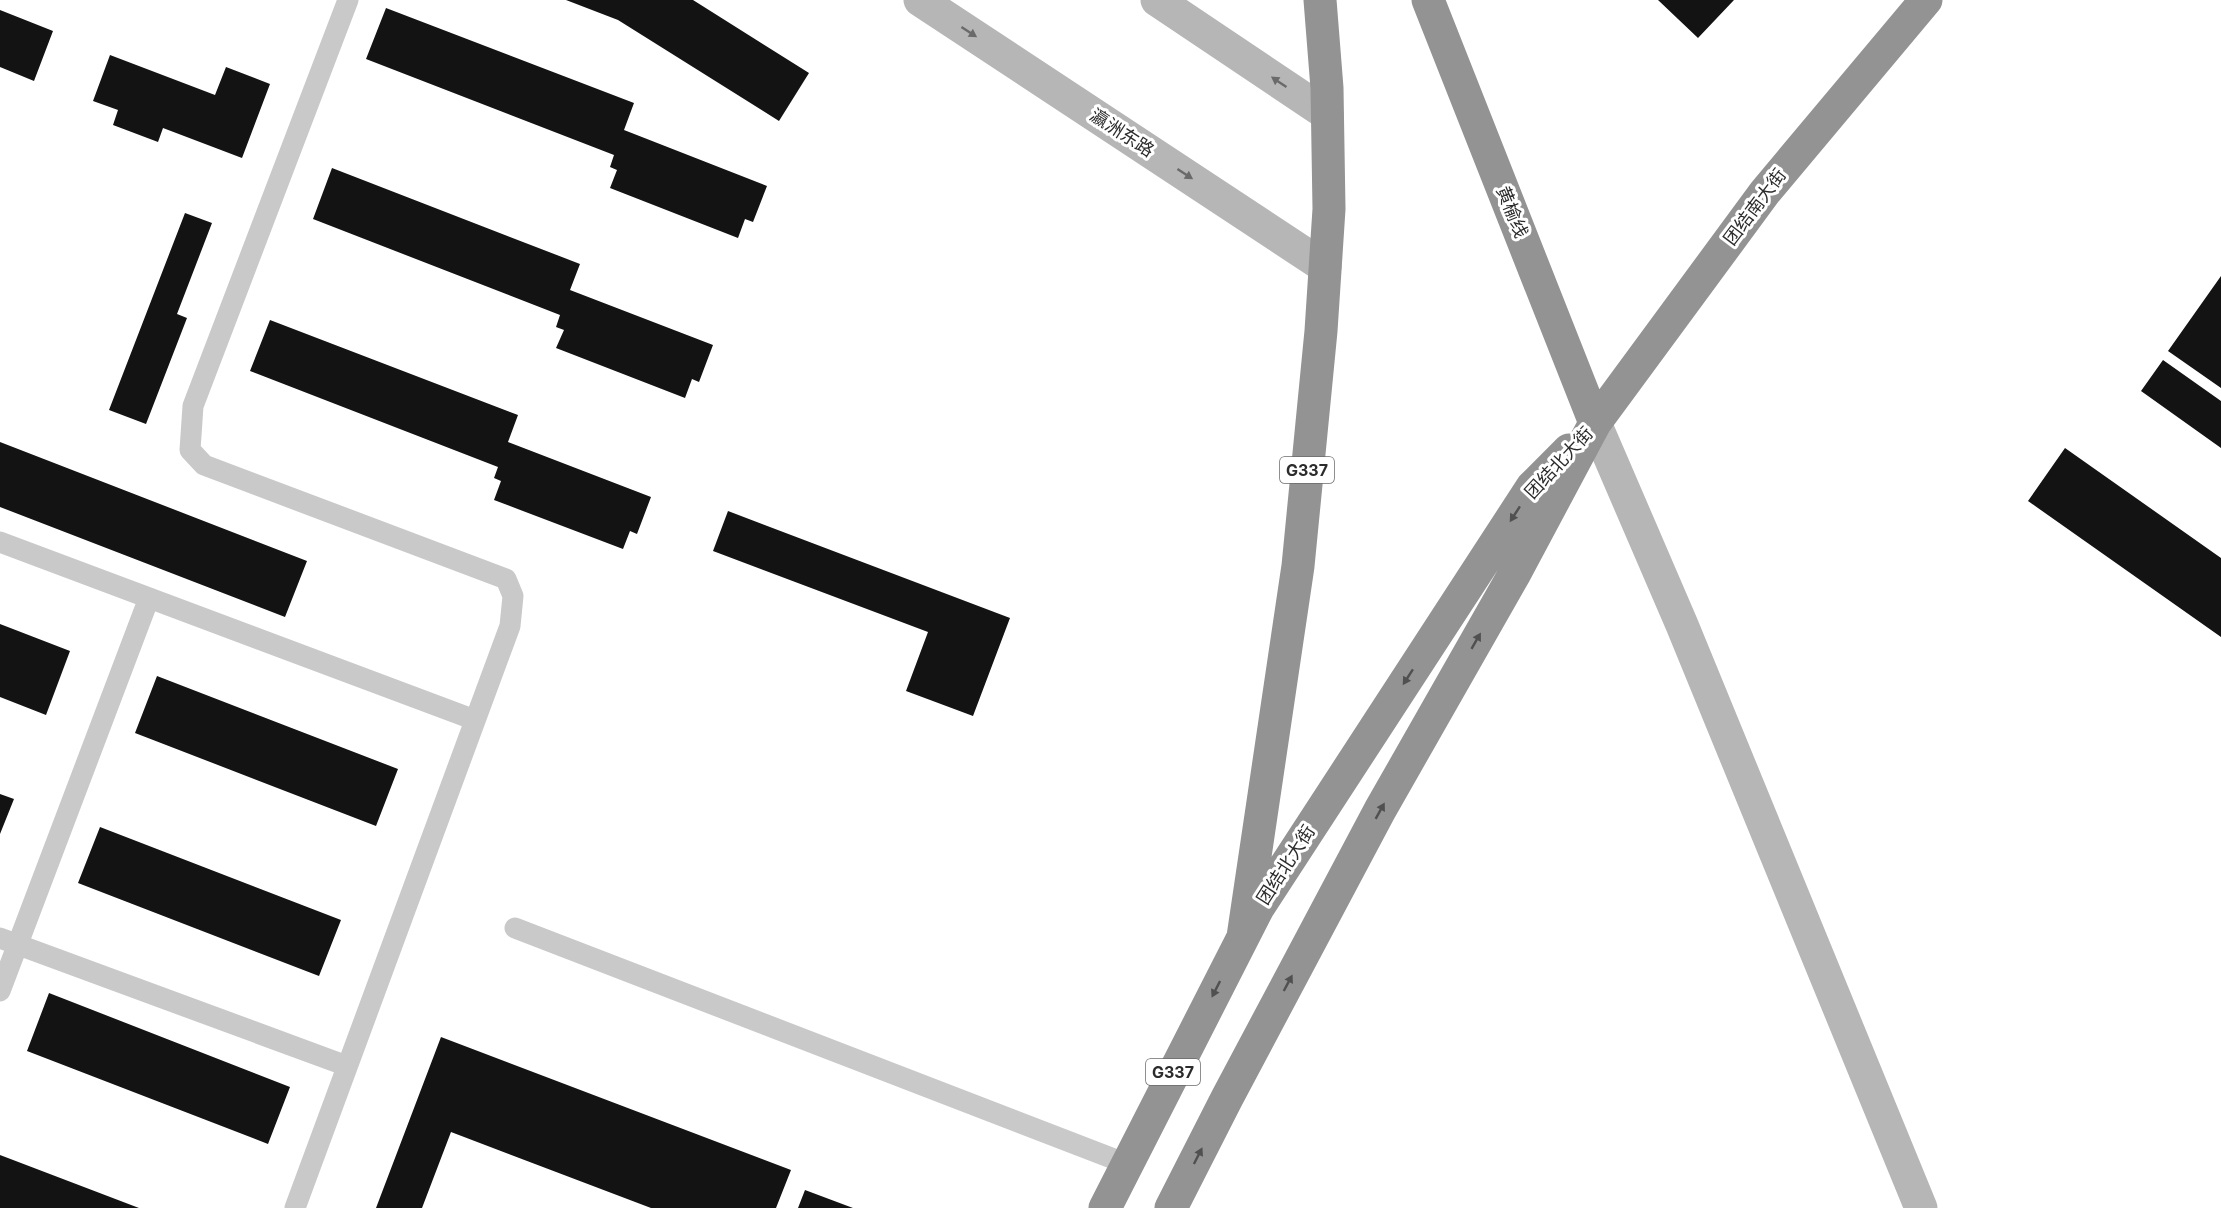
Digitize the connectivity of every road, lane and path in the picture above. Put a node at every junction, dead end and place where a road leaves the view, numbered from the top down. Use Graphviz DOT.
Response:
graph roads {
  1 [pos="348,0"];
  2 [pos="920,0"];
  3 [pos="1157,0"];
  4 [pos="1320,0"];
  5 [pos="1428,0"];
  6 [pos="1926,0"];
  7 [pos="1327,114"];
  8 [pos="1325,267"];
  9 [pos="1596,423"];
  10 [pos="0,542"];
  11 [pos="149,598"];
  12 [pos="475,720"];
  13 [pos="515,928"];
  14 [pos="1243,937"];
  15 [pos="9,941"];
  16 [pos="0,992"];
  17 [pos="347,1066"];
  18 [pos="1127,1164"];
  19 [pos="295,1208"];
  20 [pos="1105,1208"];
  21 [pos="1172,1208"];
  22 [pos="1922,1208"];
  1 -- 12 [label="lane"];
  2 -- 8 [label="street, 瀛洲东路, one-way"];
  7 -- 3 [label="street, one-way"];
  4 -- 7 [label="highway, G337"];
  5 -- 9 [label="highway, 黄榆线"];
  6 -- 9 [label="highway, 团结南大街"];
  7 -- 8 [label="highway, G337"];
  8 -- 14 [label="highway, G337"];
  9 -- 14 [label="highway, 团结北大街, one-way"];
  21 -- 9 [label="highway, 团结北大街, one-way"];
  9 -- 22 [label="street"];
  10 -- 11 [label="lane"];
  11 -- 12 [label="lane"];
  11 -- 15 [label="lane"];
  12 -- 17 [label="lane"];
  13 -- 18 [label="lane"];
  14 -- 18 [label="highway, 团结北大街 / G337, one-way"];
  15 -- 16 [label="lane"];
  15 -- 17 [label="lane"];
  17 -- 19 [label="lane"];
  18 -- 20 [label="highway, 团结北大街 / G337"];
}
